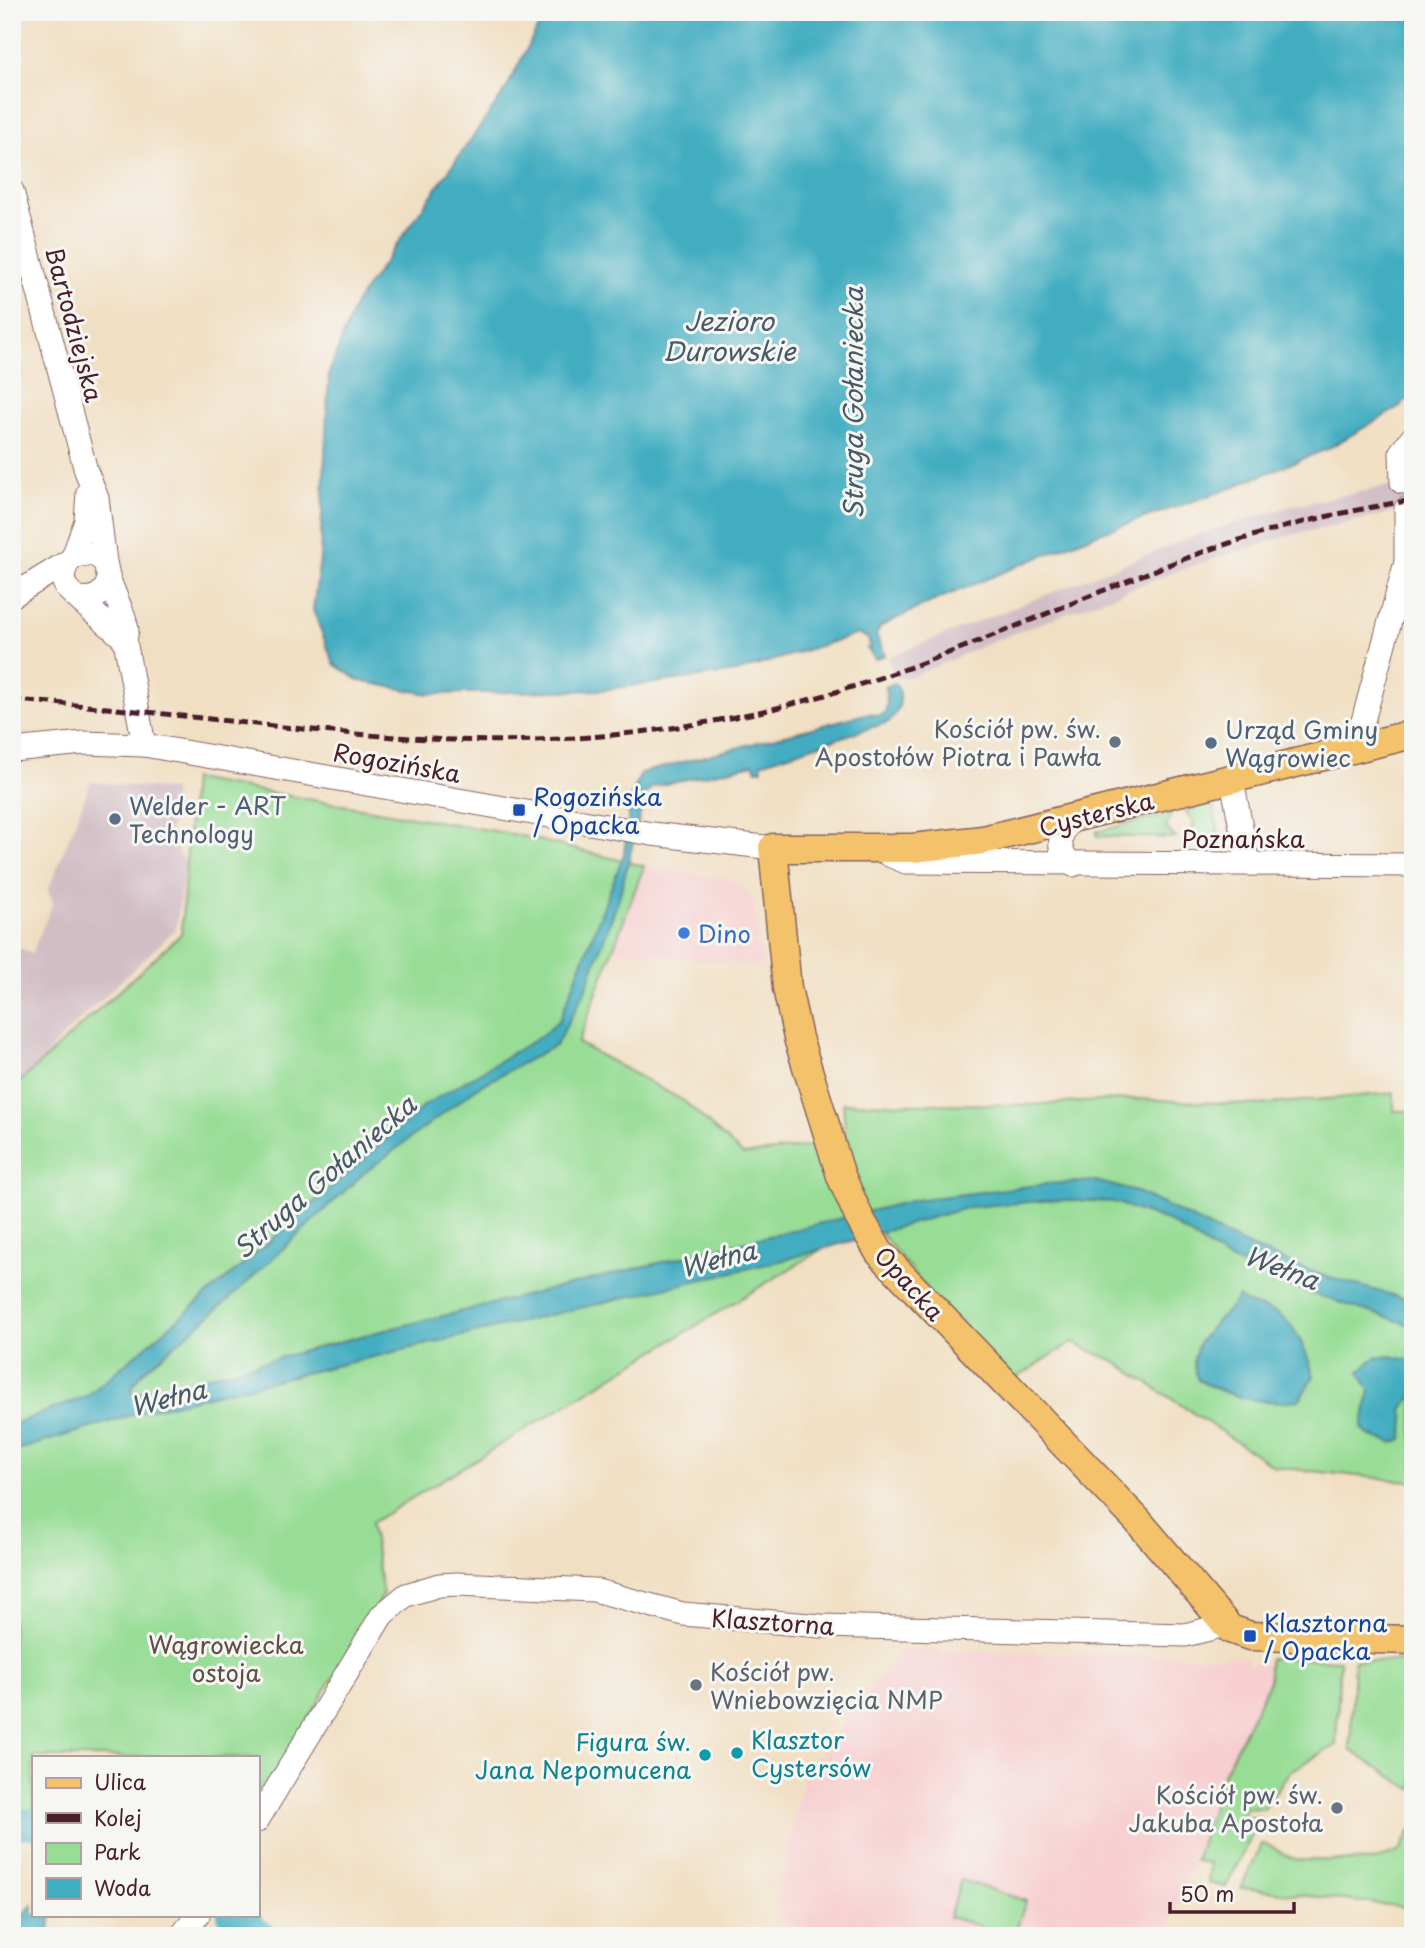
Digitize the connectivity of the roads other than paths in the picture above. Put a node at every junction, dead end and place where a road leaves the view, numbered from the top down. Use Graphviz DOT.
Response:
graph roads {
  1 [pos="12,191"];
  2 [pos="1413,437"];
  3 [pos="86,471"];
  4 [pos="1402,482"];
  5 [pos="1406,509"];
  6 [pos="71,559"];
  7 [pos="107,571"];
  8 [pos="36,583"];
  9 [pos="73,593"];
  10 [pos="12,596"];
  11 [pos="125,640"];
  12 [pos="1413,734"];
  13 [pos="144,745"];
  14 [pos="1362,747"];
  15 [pos="12,750"];
  16 [pos="1232,780"];
  17 [pos="1073,819"];
  18 [pos="773,848"];
  19 [pos="872,849"];
  20 [pos="1248,864"];
  21 [pos="1073,865"];
  22 [pos="1413,865"];
  23 [pos="1225,1625"];
  24 [pos="1413,1640"];
  25 [pos="259,1818"];
  26 [pos="197,1916"];
  27 [pos="181,1936"];
  1 -- 3 [label="street, Bartodziejska"];
  2 -- 4 [label="street"];
  3 -- 6 [label="street, Bartodziejska"];
  3 -- 7 [label="street, Bartodziejska"];
  5 -- 14 [label="street"];
  6 -- 7 [label="street"];
  6 -- 8 [label="street"];
  6 -- 9 [label="street"];
  7 -- 9 [label="street"];
  7 -- 11 [label="street, Bartodziejska"];
  8 -- 9 [label="street"];
  8 -- 10 [label="street"];
  9 -- 11 [label="street"];
  11 -- 13 [label="street, Bartodziejska"];
  12 -- 14 [label="main road, Cysterska"];
  13 -- 15 [label="street, Rogozińska"];
  13 -- 18 [label="street, Rogozińska"];
  14 -- 16 [label="main road, Cysterska"];
  16 -- 17 [label="main road, Cysterska"];
  16 -- 20 [label="street"];
  17 -- 19 [label="main road, Cysterska"];
  17 -- 21 [label="street"];
  18 -- 19 [label="main road, Cysterska"];
  18 -- 23 [label="main road, Opacka"];
  19 -- 21 [label="street, Poznańska"];
  20 -- 21 [label="street, Poznańska"];
  20 -- 22 [label="street, Poznańska"];
  23 -- 24 [label="main road"];
  23 -- 25 [label="street, Klasztorna"];
  26 -- 27 [label="street"];
}
